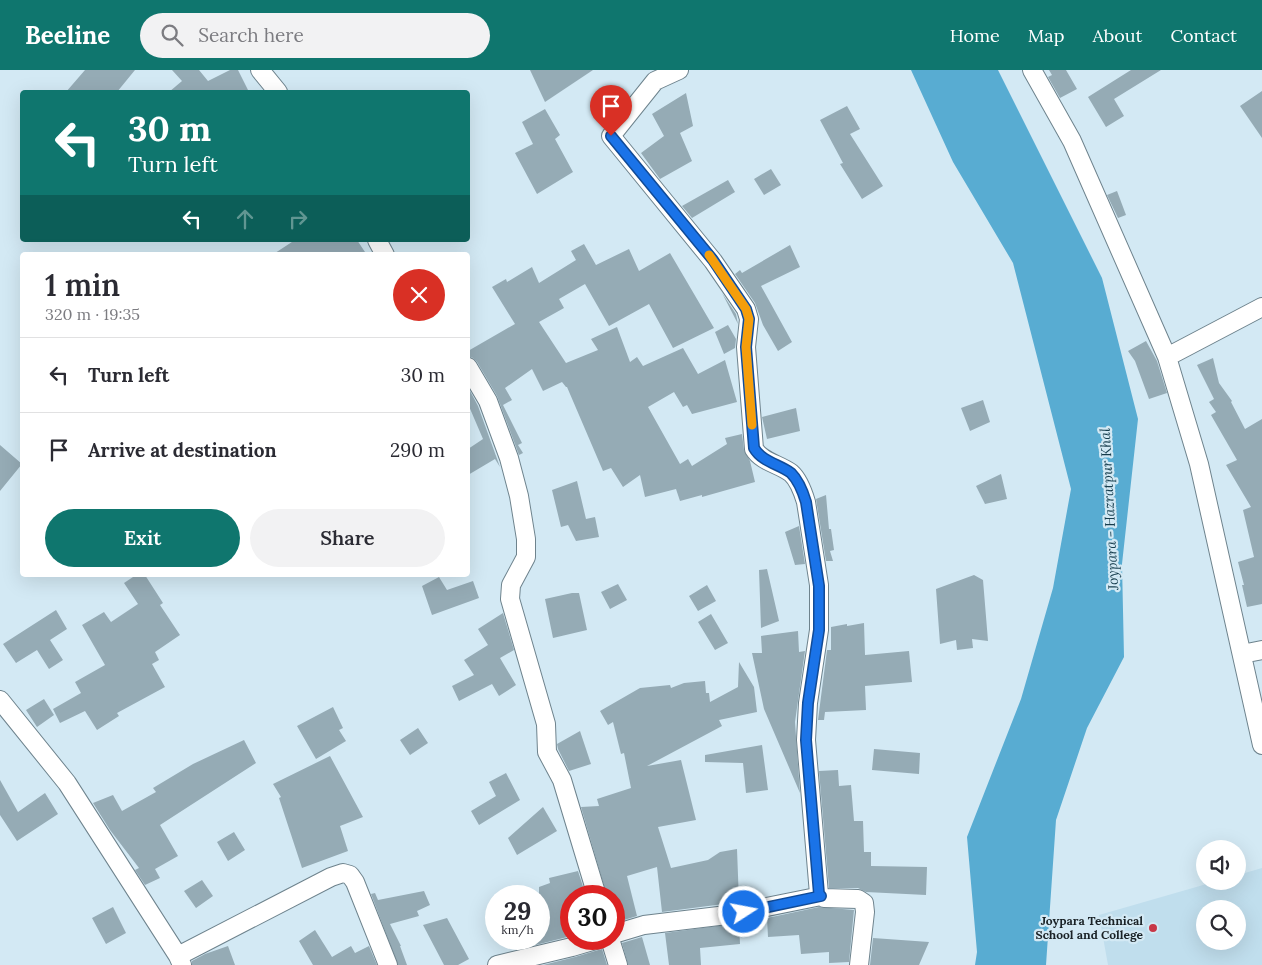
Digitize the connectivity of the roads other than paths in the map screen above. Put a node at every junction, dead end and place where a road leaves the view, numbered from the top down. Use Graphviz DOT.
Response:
graph roads {
  1 [pos="260,70"];
  2 [pos="679,70"];
  3 [pos="1032,70"];
  4 [pos="276,90"];
  5 [pos="1262,307"];
  6 [pos="1167,357"];
  7 [pos="470,370"];
  8 [pos="1262,650"];
  9 [pos="1242,654"];
  10 [pos="0,700"];
  11 [pos="1262,745"];
  12 [pos="594,885"];
  13 [pos="821,896"];
  14 [pos="625,931"];
  15 [pos="560,950"];
  16 [pos="613,950"];
  17 [pos="180,961"];
  18 [pos="388,965"];
  19 [pos="497,965"];
  20 [pos="618,965"];
  21 [pos="859,965"];
  1 -- 4 [label="street"];
  2 -- 13 [label="street"];
  3 -- 6 [label="street"];
  5 -- 6 [label="street"];
  6 -- 9 [label="street"];
  7 -- 12 [label="street"];
  8 -- 9 [label="street"];
  9 -- 11 [label="street"];
  10 -- 17 [label="street"];
  13 -- 14 [label="street"];
  13 -- 21 [label="street"];
  15 -- 19 [label="street"];
  16 -- 20 [label="street"];
  17 -- 18 [label="street"];
}
